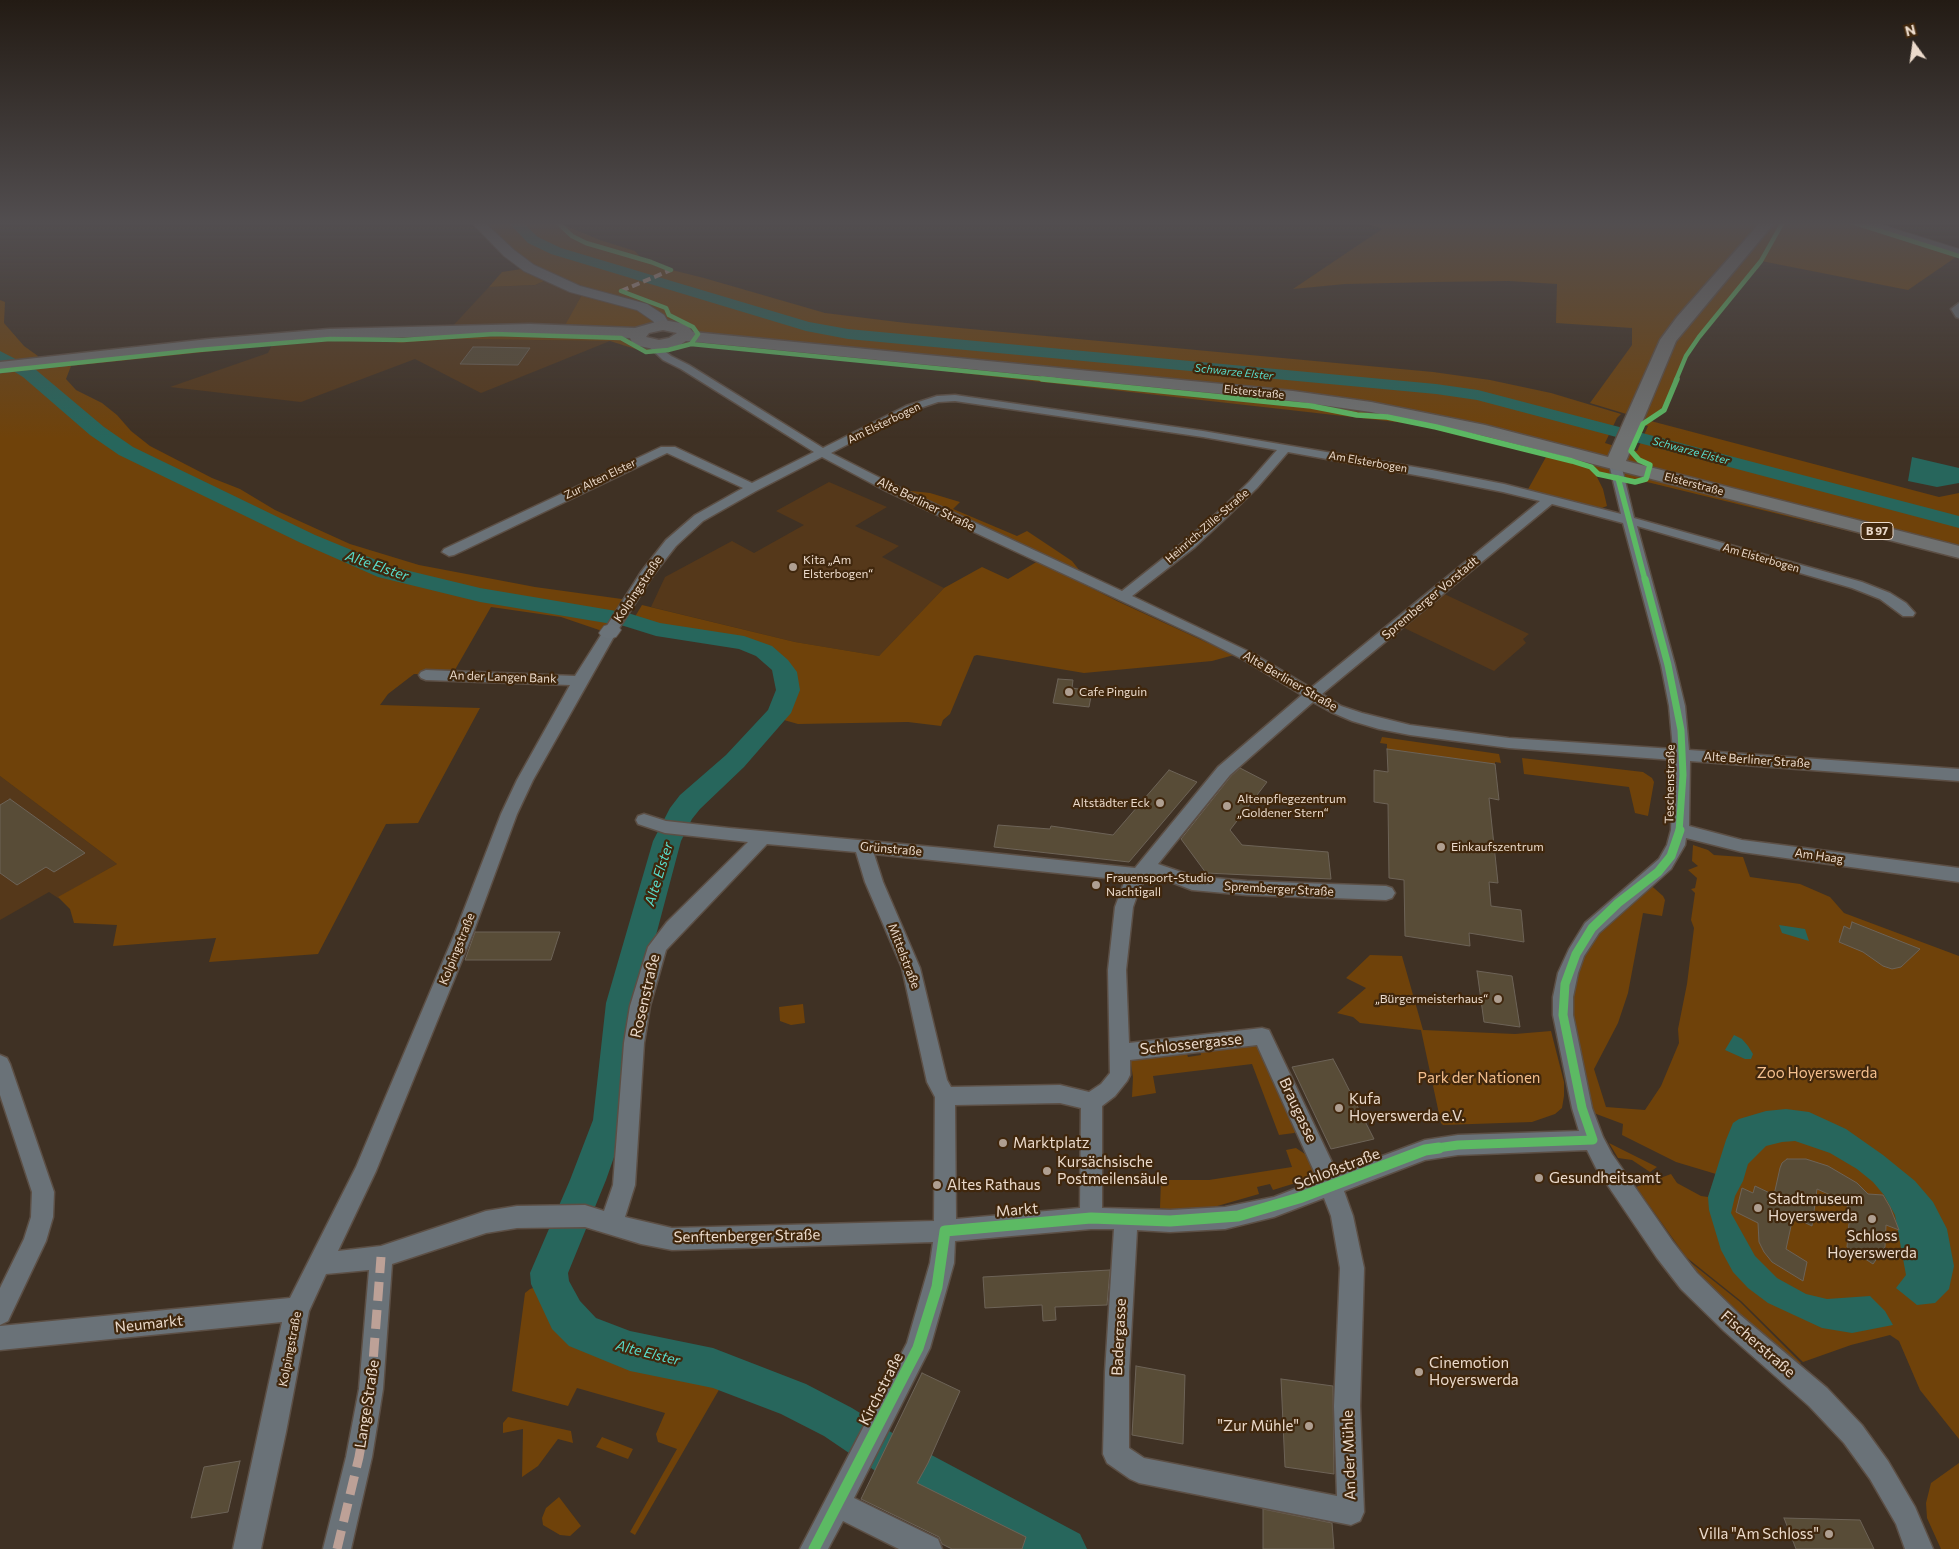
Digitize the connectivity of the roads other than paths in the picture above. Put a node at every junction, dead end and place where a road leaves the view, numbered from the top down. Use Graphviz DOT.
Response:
graph roads {
  1 [pos="596,294"];
  2 [pos="1707,294"];
  3 [pos="1959,306"];
  4 [pos="1959,314"];
  5 [pos="662,325"];
  6 [pos="639,333"];
  7 [pos="676,340"];
  8 [pos="651,344"];
  9 [pos="0,367"];
  10 [pos="685,367"];
  11 [pos="1285,448"];
  12 [pos="823,453"];
  13 [pos="1619,456"];
  14 [pos="752,488"];
  15 [pos="1549,500"];
  16 [pos="1628,520"];
  17 [pos="449,552"];
  18 [pos="1959,552"];
  19 [pos="1122,597"];
  20 [pos="1908,613"];
  21 [pos="426,675"];
  22 [pos="580,681"];
  23 [pos="1312,695"];
  24 [pos="1682,756"];
  25 [pos="1959,775"];
  26 [pos="644,820"];
  27 [pos="1680,830"];
  28 [pos="762,838"];
  29 [pos="863,847"];
  30 [pos="1142,871"];
  31 [pos="1959,875"];
  32 [pos="1386,894"];
  33 [pos="1262,1036"];
  34 [pos="1120,1052"];
  35 [pos="0,1064"];
  36 [pos="945,1096"];
  37 [pos="1092,1102"];
  38 [pos="1593,1140"];
  39 [pos="1331,1185"];
  40 [pos="43,1192"];
  41 [pos="557,1216"];
  42 [pos="585,1216"];
  43 [pos="1091,1218"];
  44 [pos="1126,1220"];
  45 [pos="610,1223"];
  46 [pos="945,1231"];
  47 [pos="381,1257"];
  48 [pos="318,1264"];
  49 [pos="297,1309"];
  50 [pos="0,1313"];
  51 [pos="0,1338"];
  52 [pos="1116,1454"];
  53 [pos="838,1504"];
  54 [pos="247,1549"];
  55 [pos="337,1549"];
  56 [pos="814,1549"];
  57 [pos="928,1549"];
  58 [pos="1919,1549"];
  1 -- 5 [label="main road"];
  2 -- 13 [label="main road"];
  3 -- 4 [label="street"];
  5 -- 6 [label="main road"];
  5 -- 7 [label="main road"];
  6 -- 8 [label="main road"];
  6 -- 9 [label="main road"];
  7 -- 8 [label="main road, Elsterstraße"];
  7 -- 10 [label="street, Alte Berliner Straße"];
  7 -- 13 [label="main road, Elsterstraße"];
  8 -- 10 [label="street, Alte Berliner Straße"];
  10 -- 12 [label="street, Alte Berliner Straße"];
  11 -- 12 [label="street, Am Elsterbogen"];
  11 -- 15 [label="street, Am Elsterbogen"];
  11 -- 19 [label="street, Heinrich-Zille-Straße"];
  12 -- 14 [label="street, Kolpingstraße"];
  12 -- 19 [label="street, Alte Berliner Straße"];
  13 -- 16 [label="street, Teschenstraße"];
  13 -- 18 [label="main road, Elsterstraße / B 97"];
  14 -- 17 [label="street, Zur Alten Elster"];
  14 -- 22 [label="street, Kolpingstraße"];
  15 -- 16 [label="street, Am Elsterbogen"];
  15 -- 23 [label="street, Spremberger Vorstadt"];
  16 -- 20 [label="street, Am Elsterbogen"];
  16 -- 24 [label="street, Teschenstraße"];
  19 -- 23 [label="street, Alte Berliner Straße"];
  21 -- 22 [label="street, An der Langen Bank"];
  22 -- 48 [label="street, Kolpingstraße"];
  23 -- 24 [label="street, Alte Berliner Straße"];
  23 -- 30 [label="street"];
  24 -- 25 [label="street, Alte Berliner Straße"];
  24 -- 27 [label="street, Teschenstraße"];
  26 -- 28 [label="street, Grünstraße"];
  27 -- 31 [label="street, Am Haag"];
  27 -- 38 [label="street, Teschenstraße"];
  28 -- 29 [label="street, Grünstraße"];
  28 -- 45 [label="street, Rosenstraße"];
  29 -- 30 [label="street, Grünstraße"];
  29 -- 36 [label="street, Mittelstraße"];
  30 -- 32 [label="street, Spremberger Straße"];
  30 -- 34 [label="street"];
  33 -- 34 [label="street, Schlossergasse"];
  33 -- 39 [label="street, Braugasse"];
  34 -- 37 [label="street"];
  35 -- 40 [label="street"];
  36 -- 37 [label="street"];
  36 -- 46 [label="street"];
  37 -- 43 [label="street"];
  38 -- 39 [label="street, Schloßstraße"];
  38 -- 58 [label="street, Fischerstraße"];
  39 -- 44 [label="street, Schloßstraße"];
  39 -- 52 [label="street, An der Mühle"];
  40 -- 50 [label="street"];
  41 -- 42 [label="street, Senftenberger Straße"];
  41 -- 47 [label="street, Senftenberger Straße"];
  42 -- 45 [label="street, Senftenberger Straße"];
  43 -- 44 [label="street, Schloßstraße"];
  43 -- 46 [label="street, Markt"];
  44 -- 52 [label="street, Badergasse"];
  45 -- 46 [label="street, Senftenberger Straße"];
  46 -- 53 [label="street, Kirchstraße"];
  47 -- 48 [label="street, Senftenberger Straße"];
  47 -- 55 [label="street, Lange Straße"];
  48 -- 49 [label="street, Kolpingstraße"];
  49 -- 51 [label="street, Neumarkt"];
  49 -- 54 [label="street, Kolpingstraße"];
  53 -- 56 [label="street, Kirchstraße"];
  53 -- 57 [label="street"];
}
